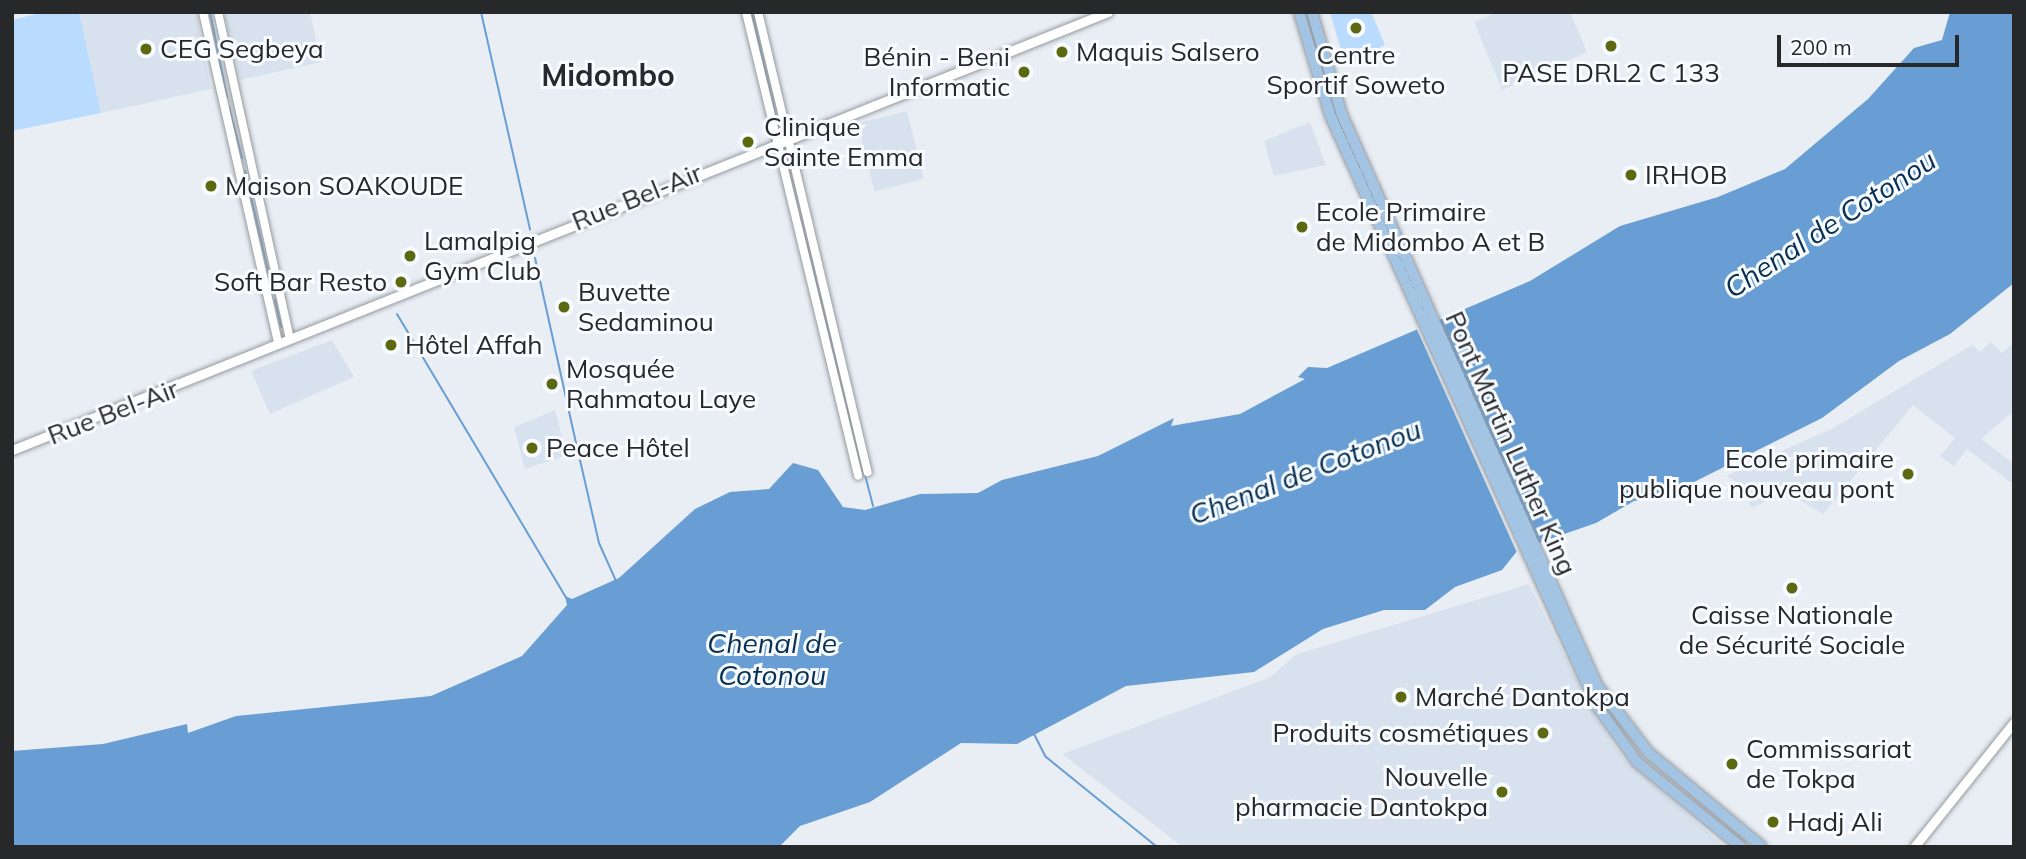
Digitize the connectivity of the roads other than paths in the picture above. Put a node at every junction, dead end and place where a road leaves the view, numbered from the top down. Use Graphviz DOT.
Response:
graph roads {
  1 [pos="204,12"];
  2 [pos="218,12"];
  3 [pos="746,12"];
  4 [pos="758,12"];
  5 [pos="1108,12"];
  6 [pos="1299,12"];
  7 [pos="1312,12"];
  8 [pos="787,138"];
  9 [pos="776,142"];
  10 [pos="1421,306"];
  11 [pos="289,336"];
  12 [pos="278,341"];
  13 [pos="12,450"];
  14 [pos="868,472"];
  15 [pos="858,475"];
  16 [pos="1553,602"];
  17 [pos="2014,722"];
  18 [pos="1738,845"];
  19 [pos="1762,847"];
  20 [pos="1914,847"];
  1 -- 12 [label="street"];
  2 -- 11 [label="street"];
  3 -- 9 [label="street"];
  4 -- 8 [label="street"];
  5 -- 8 [label="main road, Rue Bel-Air"];
  6 -- 10 [label="main road"];
  7 -- 10 [label="main road"];
  8 -- 9 [label="main road, Rue Bel-Air"];
  8 -- 14 [label="street"];
  9 -- 11 [label="main road, Rue Bel-Air"];
  9 -- 15 [label="street"];
  10 -- 16 [label="main road, Pont Martin Luther King"];
  11 -- 12 [label="main road, Rue Bel-Air"];
  12 -- 13 [label="main road, Rue Bel-Air"];
  16 -- 18 [label="main road"];
  16 -- 19 [label="main road"];
  17 -- 20 [label="main road"];
}
